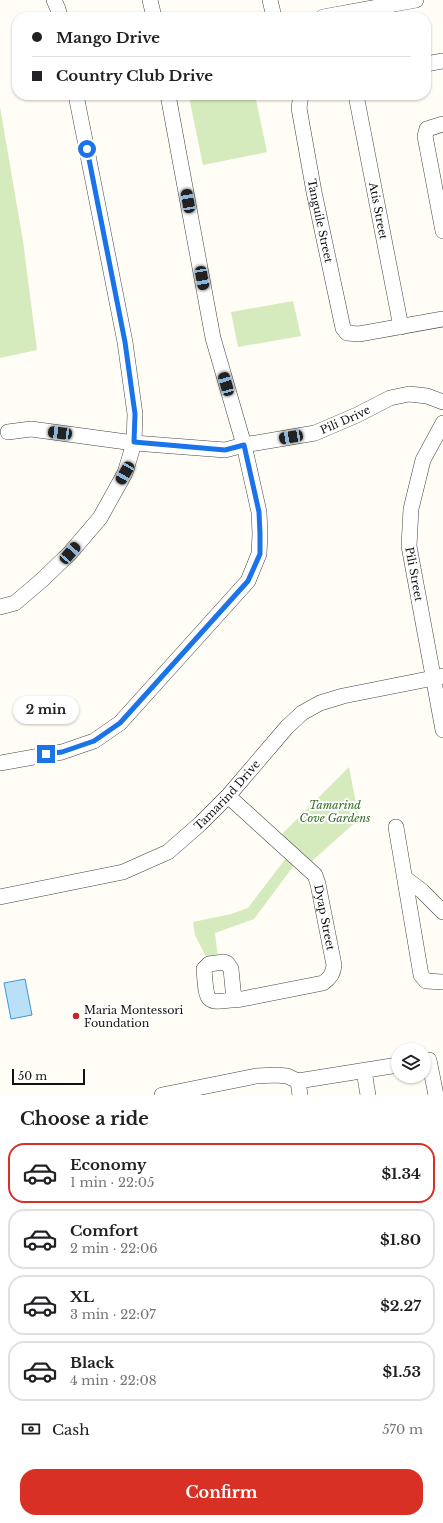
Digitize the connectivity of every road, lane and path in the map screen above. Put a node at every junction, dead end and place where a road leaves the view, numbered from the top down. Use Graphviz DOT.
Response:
graph roads {
  1 [pos="54,0"];
  2 [pos="150,0"];
  3 [pos="270,0"];
  4 [pos="416,0"];
  5 [pos="59,12"];
  6 [pos="153,12"];
  7 [pos="273,12"];
  8 [pos="350,12"];
  9 [pos="443,61"];
  10 [pos="431,63"];
  11 [pos="77,100"];
  12 [pos="169,100"];
  13 [pos="357,100"];
  14 [pos="300,101"];
  15 [pos="443,124"];
  16 [pos="443,231"];
  17 [pos="443,319"];
  18 [pos="401,327"];
  19 [pos="443,402"];
  20 [pos="443,423"];
  21 [pos="8,432"];
  22 [pos="134,442"];
  23 [pos="244,445"];
  24 [pos="0,607"];
  25 [pos="438,677"];
  26 [pos="443,730"];
  27 [pos="0,763"];
  28 [pos="228,796"];
  29 [pos="396,828"];
  30 [pos="405,878"];
  31 [pos="0,897"];
  32 [pos="443,912"];
  33 [pos="443,982"];
  34 [pos="234,1000"];
  35 [pos="432,1059"];
  36 [pos="391,1066"];
  37 [pos="364,1071"];
  38 [pos="299,1088"];
  39 [pos="162,1095"];
  40 [pos="368,1095"];
  41 [pos="436,1095"];
  1 -- 5 [label="street"];
  2 -- 6 [label="street"];
  3 -- 7 [label="street"];
  4 -- 8 [label="street"];
  9 -- 10 [label="street"];
  11 -- 22 [label="street"];
  12 -- 23 [label="street"];
  13 -- 18 [label="street, Atis Street"];
  14 -- 18 [label="street, Tanguile Street"];
  15 -- 16 [label="street"];
  17 -- 18 [label="street"];
  19 -- 23 [label="street, Pili Drive"];
  20 -- 25 [label="street, Pili Street"];
  21 -- 22 [label="street, Pili Drive"];
  22 -- 23 [label="street, Pili Drive"];
  22 -- 24 [label="street"];
  23 -- 27 [label="street"];
  25 -- 26 [label="street, Pili Street"];
  25 -- 28 [label="street, Tamarind Drive"];
  28 -- 31 [label="street, Tamarind Drive"];
  28 -- 34 [label="street, Dyap Street"];
  29 -- 30 [label="street"];
  30 -- 32 [label="street"];
  30 -- 33 [label="street"];
  35 -- 41 [label="street"];
  36 -- 37 [label="street"];
  37 -- 38 [label="street"];
  37 -- 40 [label="street"];
  38 -- 39 [label="street"];
}
